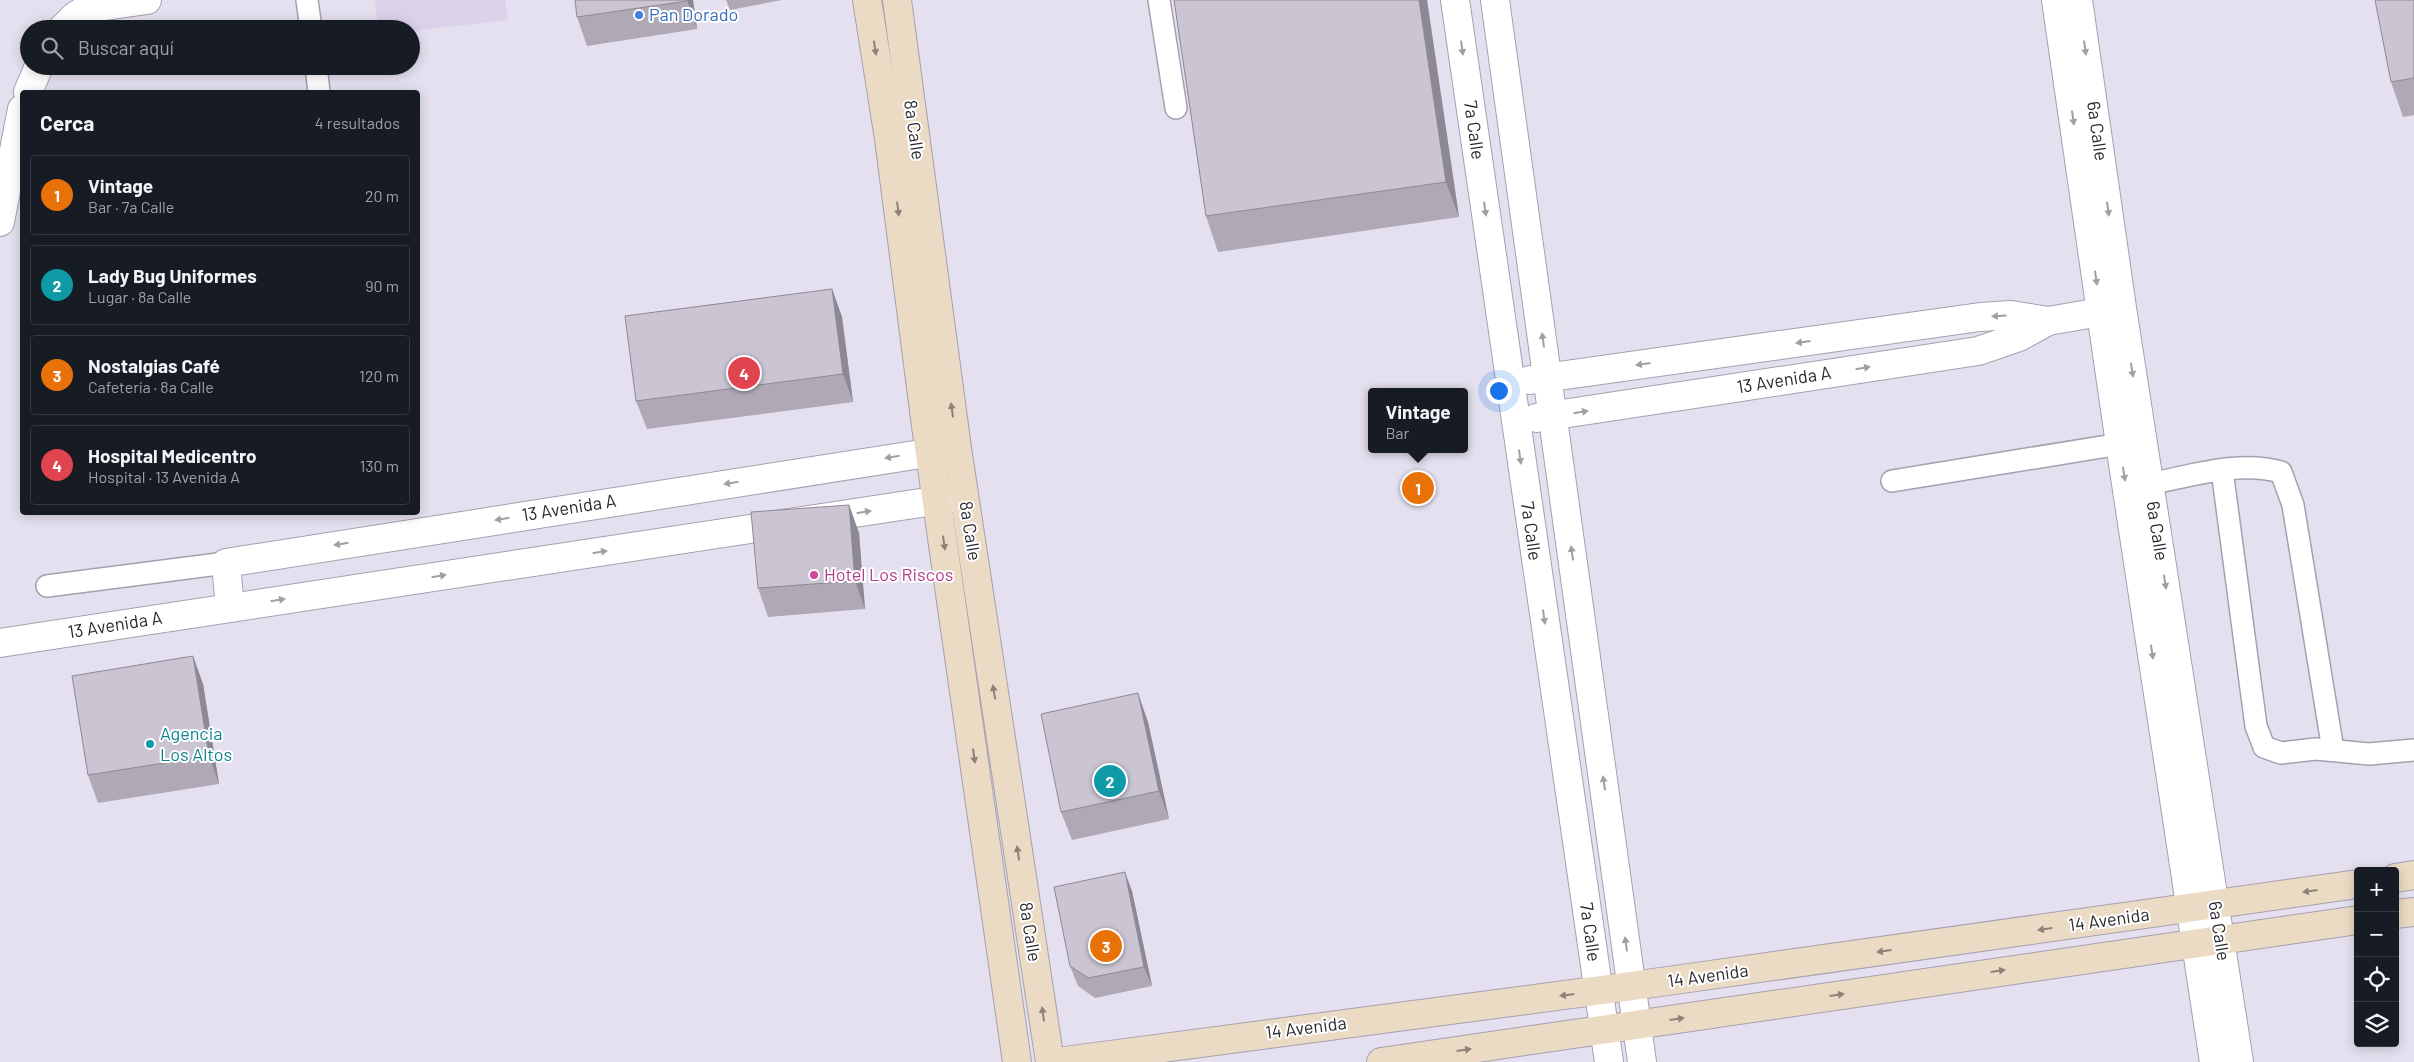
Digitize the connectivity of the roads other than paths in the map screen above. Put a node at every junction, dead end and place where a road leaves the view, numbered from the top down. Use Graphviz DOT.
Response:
graph roads {
  1 [pos="147,0"];
  2 [pos="307,0"];
  3 [pos="867,0"];
  4 [pos="896,0"];
  5 [pos="1159,0"];
  6 [pos="1455,0"];
  7 [pos="1495,0"];
  8 [pos="2056,0"];
  9 [pos="2078,0"];
  10 [pos="96,4"];
  11 [pos="71,20"];
  12 [pos="310,20"];
  13 [pos="35,75"];
  14 [pos="317,75"];
  15 [pos="29,90"];
  16 [pos="319,90"];
  17 [pos="1176,108"];
  18 [pos="20,119"];
  19 [pos="0,222"];
  20 [pos="2112,310"];
  21 [pos="2048,321"];
  22 [pos="1547,377"];
  23 [pos="1510,383"];
  24 [pos="1553,416"];
  25 [pos="1515,421"];
  26 [pos="2120,444"];
  27 [pos="944,450"];
  28 [pos="2222,470"];
  29 [pos="1892,481"];
  30 [pos="2149,484"];
  31 [pos="951,498"];
  32 [pos="226,563"];
  33 [pos="47,586"];
  34 [pos="230,608"];
  35 [pos="0,643"];
  36 [pos="2333,750"];
  37 [pos="2414,750"];
  38 [pos="2414,875"];
  39 [pos="2399,877"];
  40 [pos="2354,885"];
  41 [pos="2203,906"];
  42 [pos="2414,912"];
  43 [pos="2399,914"];
  44 [pos="2354,921"];
  45 [pos="2208,940"];
  46 [pos="1632,986"];
  47 [pos="1598,991"];
  48 [pos="1637,1024"];
  49 [pos="1604,1029"];
  50 [pos="1017,1062"];
  51 [pos="1050,1062"];
  52 [pos="1057,1062"];
  53 [pos="1381,1062"];
  54 [pos="1609,1062"];
  55 [pos="1642,1062"];
  56 [pos="2214,1062"];
  57 [pos="2239,1062"];
  1 -- 10 [label="street"];
  2 -- 12 [label="lane"];
  3 -- 27 [label="street, 8a Calle, one-way"];
  27 -- 4 [label="street, 8a Calle, one-way"];
  5 -- 17 [label="lane"];
  6 -- 23 [label="street, 7a Calle, one-way"];
  22 -- 7 [label="street, 7a Calle, one-way"];
  8 -- 20 [label="street, 6a Calle, one-way"];
  9 -- 20 [label="street, 6a Calle, one-way"];
  10 -- 11 [label="street"];
  13 -- 15 [label="street"];
  14 -- 16 [label="lane"];
  18 -- 19 [label="street"];
  20 -- 21 [label="street, 13 Avenida A"];
  20 -- 26 [label="street, 6a Calle"];
  20 -- 30 [label="street, 6a Calle, one-way"];
  21 -- 22 [label="street, 13 Avenida A, one-way"];
  24 -- 21 [label="street, 13 Avenida A, one-way"];
  22 -- 23 [label="street, 13 Avenida A"];
  22 -- 24 [label="street, 7a Calle"];
  23 -- 25 [label="street, 7a Calle"];
  24 -- 25 [label="street, 13 Avenida A"];
  46 -- 24 [label="street, 7a Calle, one-way"];
  25 -- 47 [label="street, 7a Calle, one-way"];
  26 -- 29 [label="lane"];
  26 -- 41 [label="street, 6a Calle, one-way"];
  27 -- 31 [label="street, 8a Calle"];
  27 -- 32 [label="street, 13 Avenida A, one-way"];
  28 -- 30 [label="lane"];
  28 -- 36 [label="lane"];
  28 -- 36 [label="lane"];
  30 -- 41 [label="street, 6a Calle, one-way"];
  34 -- 31 [label="street, 13 Avenida A, one-way"];
  31 -- 50 [label="street, 8a Calle, one-way"];
  51 -- 31 [label="street, 8a Calle, one-way"];
  32 -- 33 [label="lane"];
  32 -- 34 [label="street"];
  34 -- 35 [label="street, 13 Avenida A"];
  36 -- 37 [label="lane"];
  38 -- 39 [label="street"];
  40 -- 41 [label="street, 14 Avenida, one-way"];
  41 -- 45 [label="street, 6a Calle"];
  41 -- 46 [label="street, 14 Avenida, one-way"];
  42 -- 43 [label="street"];
  44 -- 45 [label="street, 14 Avenida"];
  48 -- 45 [label="street, 14 Avenida, one-way"];
  45 -- 56 [label="street, 6a Calle"];
  45 -- 57 [label="street, 6a Calle"];
  46 -- 47 [label="street, 14 Avenida"];
  46 -- 48 [label="street, 7a Calle"];
  47 -- 49 [label="street, 7a Calle"];
  47 -- 52 [label="street, 14 Avenida, one-way"];
  48 -- 49 [label="street, 14 Avenida"];
  48 -- 55 [label="street, 7a Calle"];
  53 -- 49 [label="street, 14 Avenida, one-way"];
  49 -- 54 [label="street, 7a Calle"];
}
